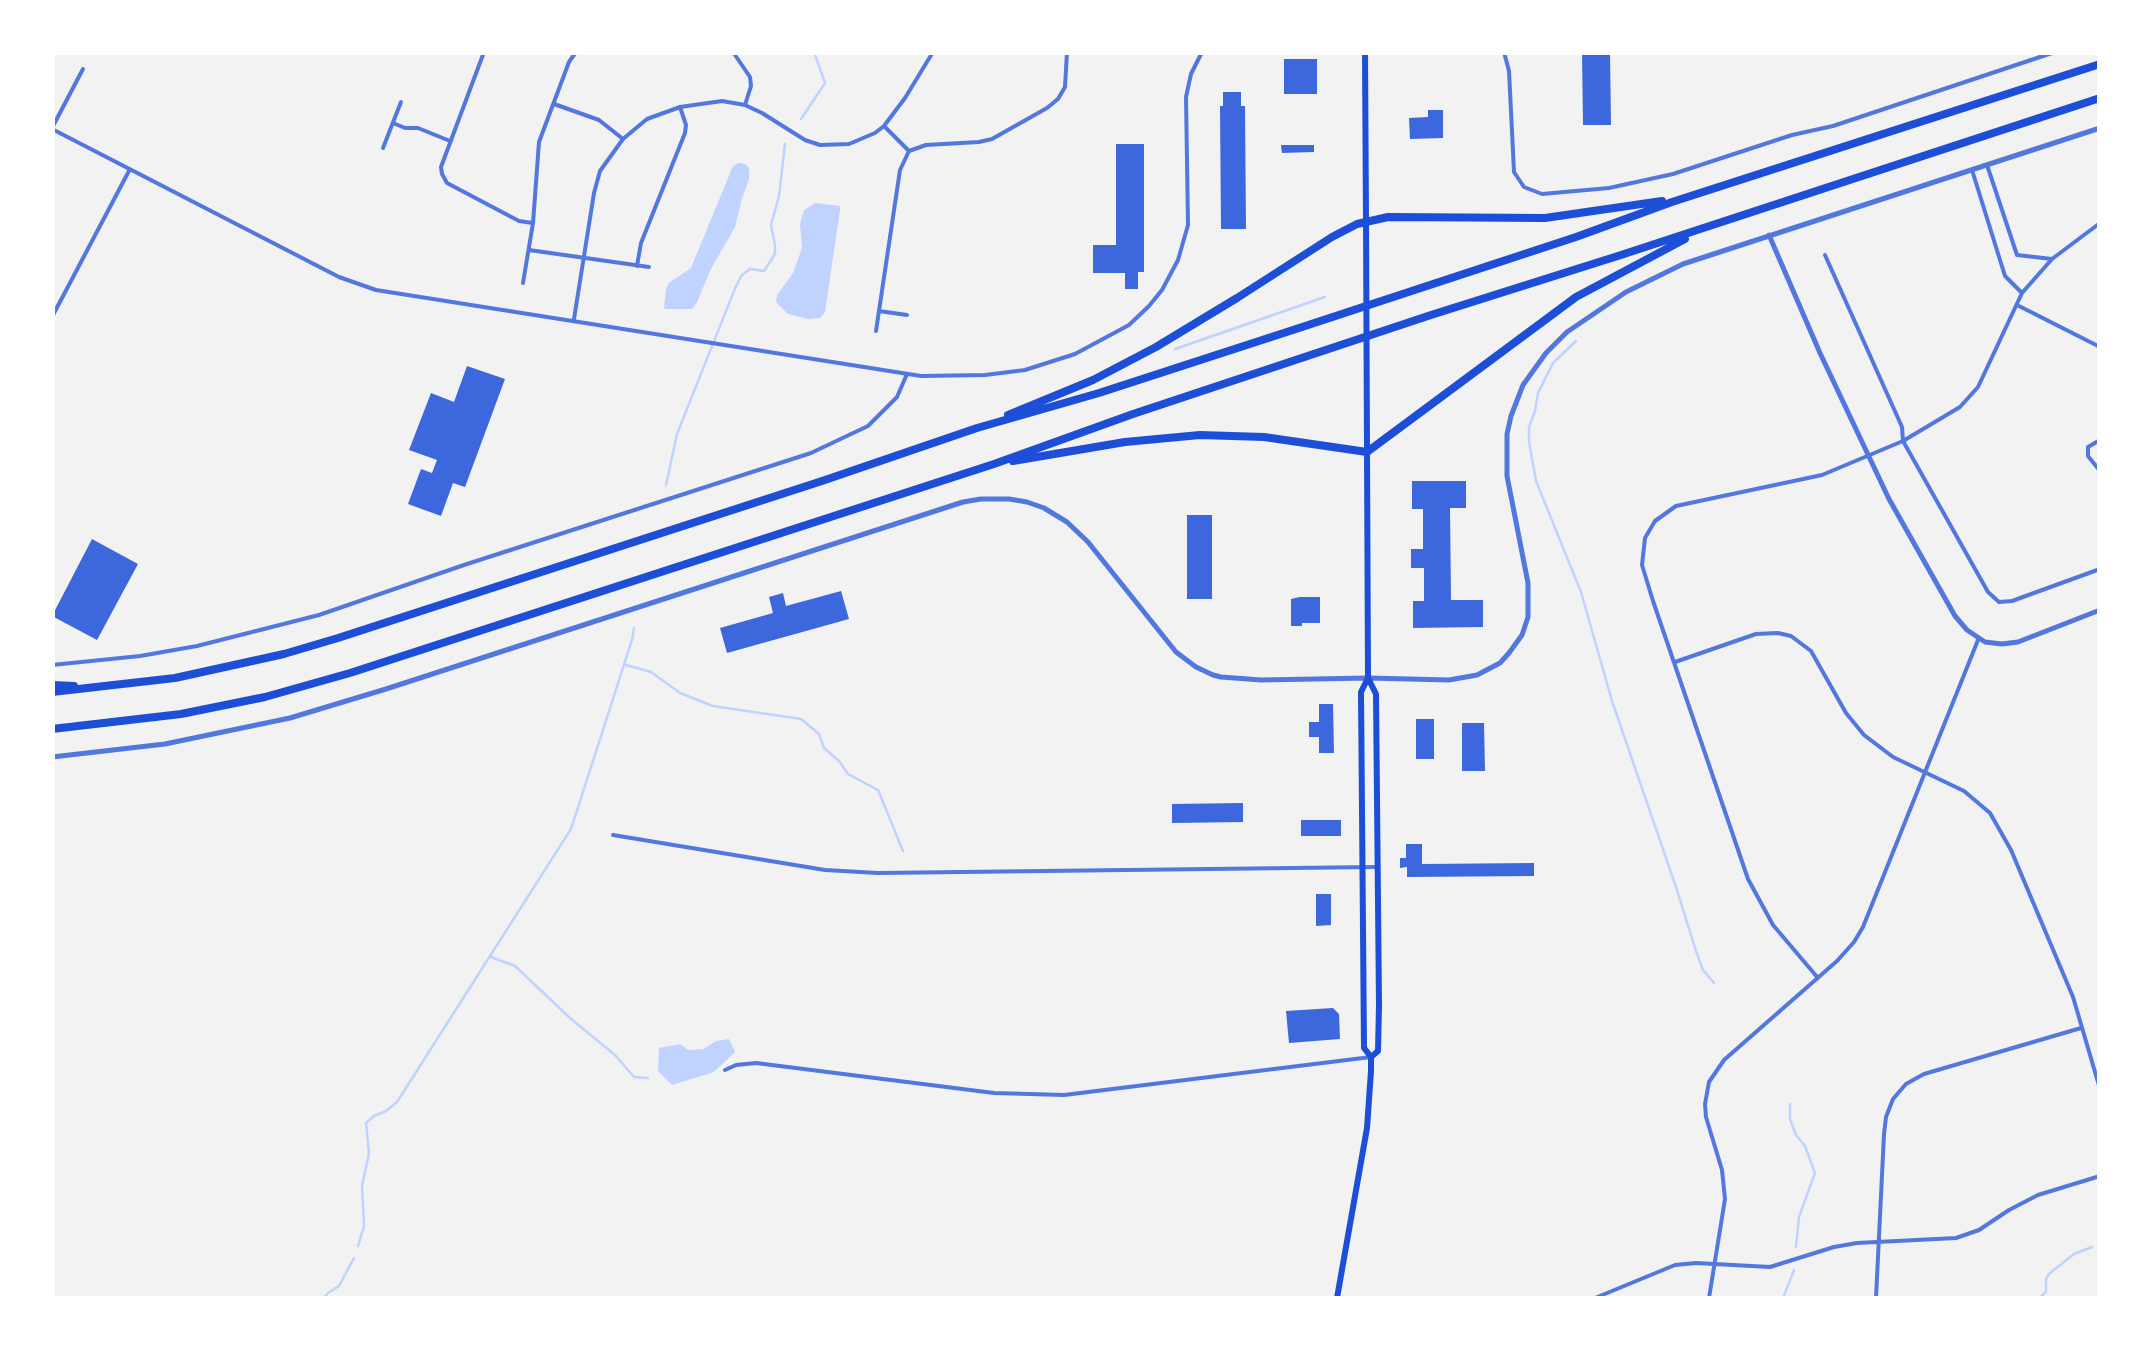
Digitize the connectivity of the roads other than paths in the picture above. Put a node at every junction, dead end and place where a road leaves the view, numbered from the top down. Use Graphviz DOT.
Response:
graph roads {
  1 [pos="484,52"];
  2 [pos="576,52"];
  3 [pos="733,52"];
  4 [pos="934,52"];
  5 [pos="958,52"];
  6 [pos="1022,52"];
  7 [pos="1067,52"];
  8 [pos="1202,52"];
  9 [pos="1365,52"];
  10 [pos="1504,52"];
  11 [pos="2055,52"];
  12 [pos="2100,64"];
  13 [pos="83,69"];
  14 [pos="2100,98"];
  15 [pos="401,102"];
  16 [pos="554,104"];
  17 [pos="745,106"];
  18 [pos="680,107"];
  19 [pos="392,123"];
  20 [pos="884,126"];
  21 [pos="52,128"];
  22 [pos="2100,128"];
  23 [pos="623,139"];
  24 [pos="450,141"];
  25 [pos="383,148"];
  26 [pos="909,151"];
  27 [pos="1987,165"];
  28 [pos="130,169"];
  29 [pos="1972,170"];
  30 [pos="1686,198"];
  31 [pos="1366,221"];
  32 [pos="532,223"];
  33 [pos="2100,223"];
  34 [pos="1702,229"];
  35 [pos="1769,234"];
  36 [pos="529,250"];
  37 [pos="1825,255"];
  38 [pos="585,258"];
  39 [pos="2052,258"];
  40 [pos="638,266"];
  41 [pos="650,267"];
  42 [pos="524,283"];
  43 [pos="2022,293"];
  44 [pos="2017,305"];
  45 [pos="879,311"];
  46 [pos="906,315"];
  47 [pos="52,317"];
  48 [pos="574,320"];
  49 [pos="876,332"];
  50 [pos="2100,347"];
  51 [pos="907,374"];
  52 [pos="976,428"];
  53 [pos="2100,440"];
  54 [pos="1902,441"];
  55 [pos="1367,452"];
  56 [pos="1869,456"];
  57 [pos="994,464"];
  58 [pos="2100,471"];
  59 [pos="2100,569"];
  60 [pos="2100,610"];
  61 [pos="1978,639"];
  62 [pos="1675,662"];
  63 [pos="52,665"];
  64 [pos="1368,678"];
  65 [pos="52,688"];
  66 [pos="52,729"];
  67 [pos="52,757"];
  68 [pos="1926,772"];
  69 [pos="613,836"];
  70 [pos="1362,867"];
  71 [pos="1377,867"];
  72 [pos="1818,978"];
  73 [pos="2082,1028"];
  74 [pos="1371,1057"];
  75 [pos="725,1070"];
  76 [pos="2100,1088"];
  77 [pos="2100,1176"];
  78 [pos="1879,1243"];
  79 [pos="1714,1264"];
  80 [pos="1337,1298"];
  81 [pos="1595,1298"];
  82 [pos="1709,1298"];
  83 [pos="1876,1298"];
  1 -- 24 [label="street"];
  2 -- 16 [label="street"];
  3 -- 17 [label="street"];
  4 -- 20 [label="street"];
  5 -- 6 [label="street"];
  7 -- 26 [label="street"];
  8 -- 51 [label="street"];
  9 -- 31 [label="main road"];
  10 -- 11 [label="street"];
  12 -- 30 [label="highway"];
  13 -- 21 [label="street"];
  14 -- 34 [label="highway"];
  15 -- 19 [label="street"];
  16 -- 23 [label="street"];
  16 -- 32 [label="street"];
  17 -- 18 [label="street"];
  17 -- 20 [label="street"];
  18 -- 23 [label="street"];
  18 -- 40 [label="street"];
  19 -- 24 [label="street"];
  19 -- 25 [label="street"];
  20 -- 26 [label="street"];
  21 -- 28 [label="street"];
  22 -- 27 [label="street"];
  23 -- 38 [label="street"];
  24 -- 32 [label="street"];
  26 -- 45 [label="street"];
  27 -- 29 [label="street"];
  27 -- 39 [label="street"];
  28 -- 47 [label="street"];
  28 -- 48 [label="street"];
  29 -- 35 [label="street"];
  29 -- 43 [label="street"];
  30 -- 31 [label="highway"];
  30 -- 52 [label="highway"];
  31 -- 52 [label="highway"];
  31 -- 55 [label="main road"];
  32 -- 36 [label="street"];
  33 -- 39 [label="street"];
  34 -- 55 [label="highway"];
  34 -- 57 [label="highway"];
  35 -- 56 [label="street"];
  35 -- 64 [label="street"];
  36 -- 38 [label="street"];
  36 -- 42 [label="street"];
  37 -- 54 [label="street"];
  38 -- 40 [label="street"];
  38 -- 48 [label="street"];
  39 -- 43 [label="street"];
  40 -- 41 [label="street"];
  43 -- 44 [label="street"];
  44 -- 50 [label="street"];
  44 -- 54 [label="street"];
  45 -- 46 [label="street"];
  45 -- 49 [label="street"];
  48 -- 51 [label="street"];
  51 -- 63 [label="street"];
  52 -- 65 [label="highway"];
  53 -- 58 [label="street"];
  54 -- 56 [label="street"];
  54 -- 59 [label="street"];
  55 -- 57 [label="highway"];
  55 -- 64 [label="main road"];
  56 -- 61 [label="street"];
  56 -- 62 [label="street"];
  57 -- 66 [label="highway"];
  60 -- 61 [label="street"];
  61 -- 68 [label="street"];
  62 -- 68 [label="street"];
  62 -- 72 [label="street"];
  64 -- 67 [label="street"];
  64 -- 70 [label="main road"];
  64 -- 71 [label="main road"];
  68 -- 72 [label="street"];
  68 -- 73 [label="street"];
  69 -- 70 [label="street"];
  70 -- 71 [label="street"];
  70 -- 74 [label="main road"];
  71 -- 74 [label="main road"];
  72 -- 79 [label="street"];
  73 -- 76 [label="street"];
  73 -- 78 [label="street"];
  74 -- 75 [label="street"];
  74 -- 80 [label="main road"];
  77 -- 78 [label="street"];
  78 -- 79 [label="street"];
  78 -- 83 [label="street"];
  79 -- 81 [label="street"];
  79 -- 82 [label="street"];
}
